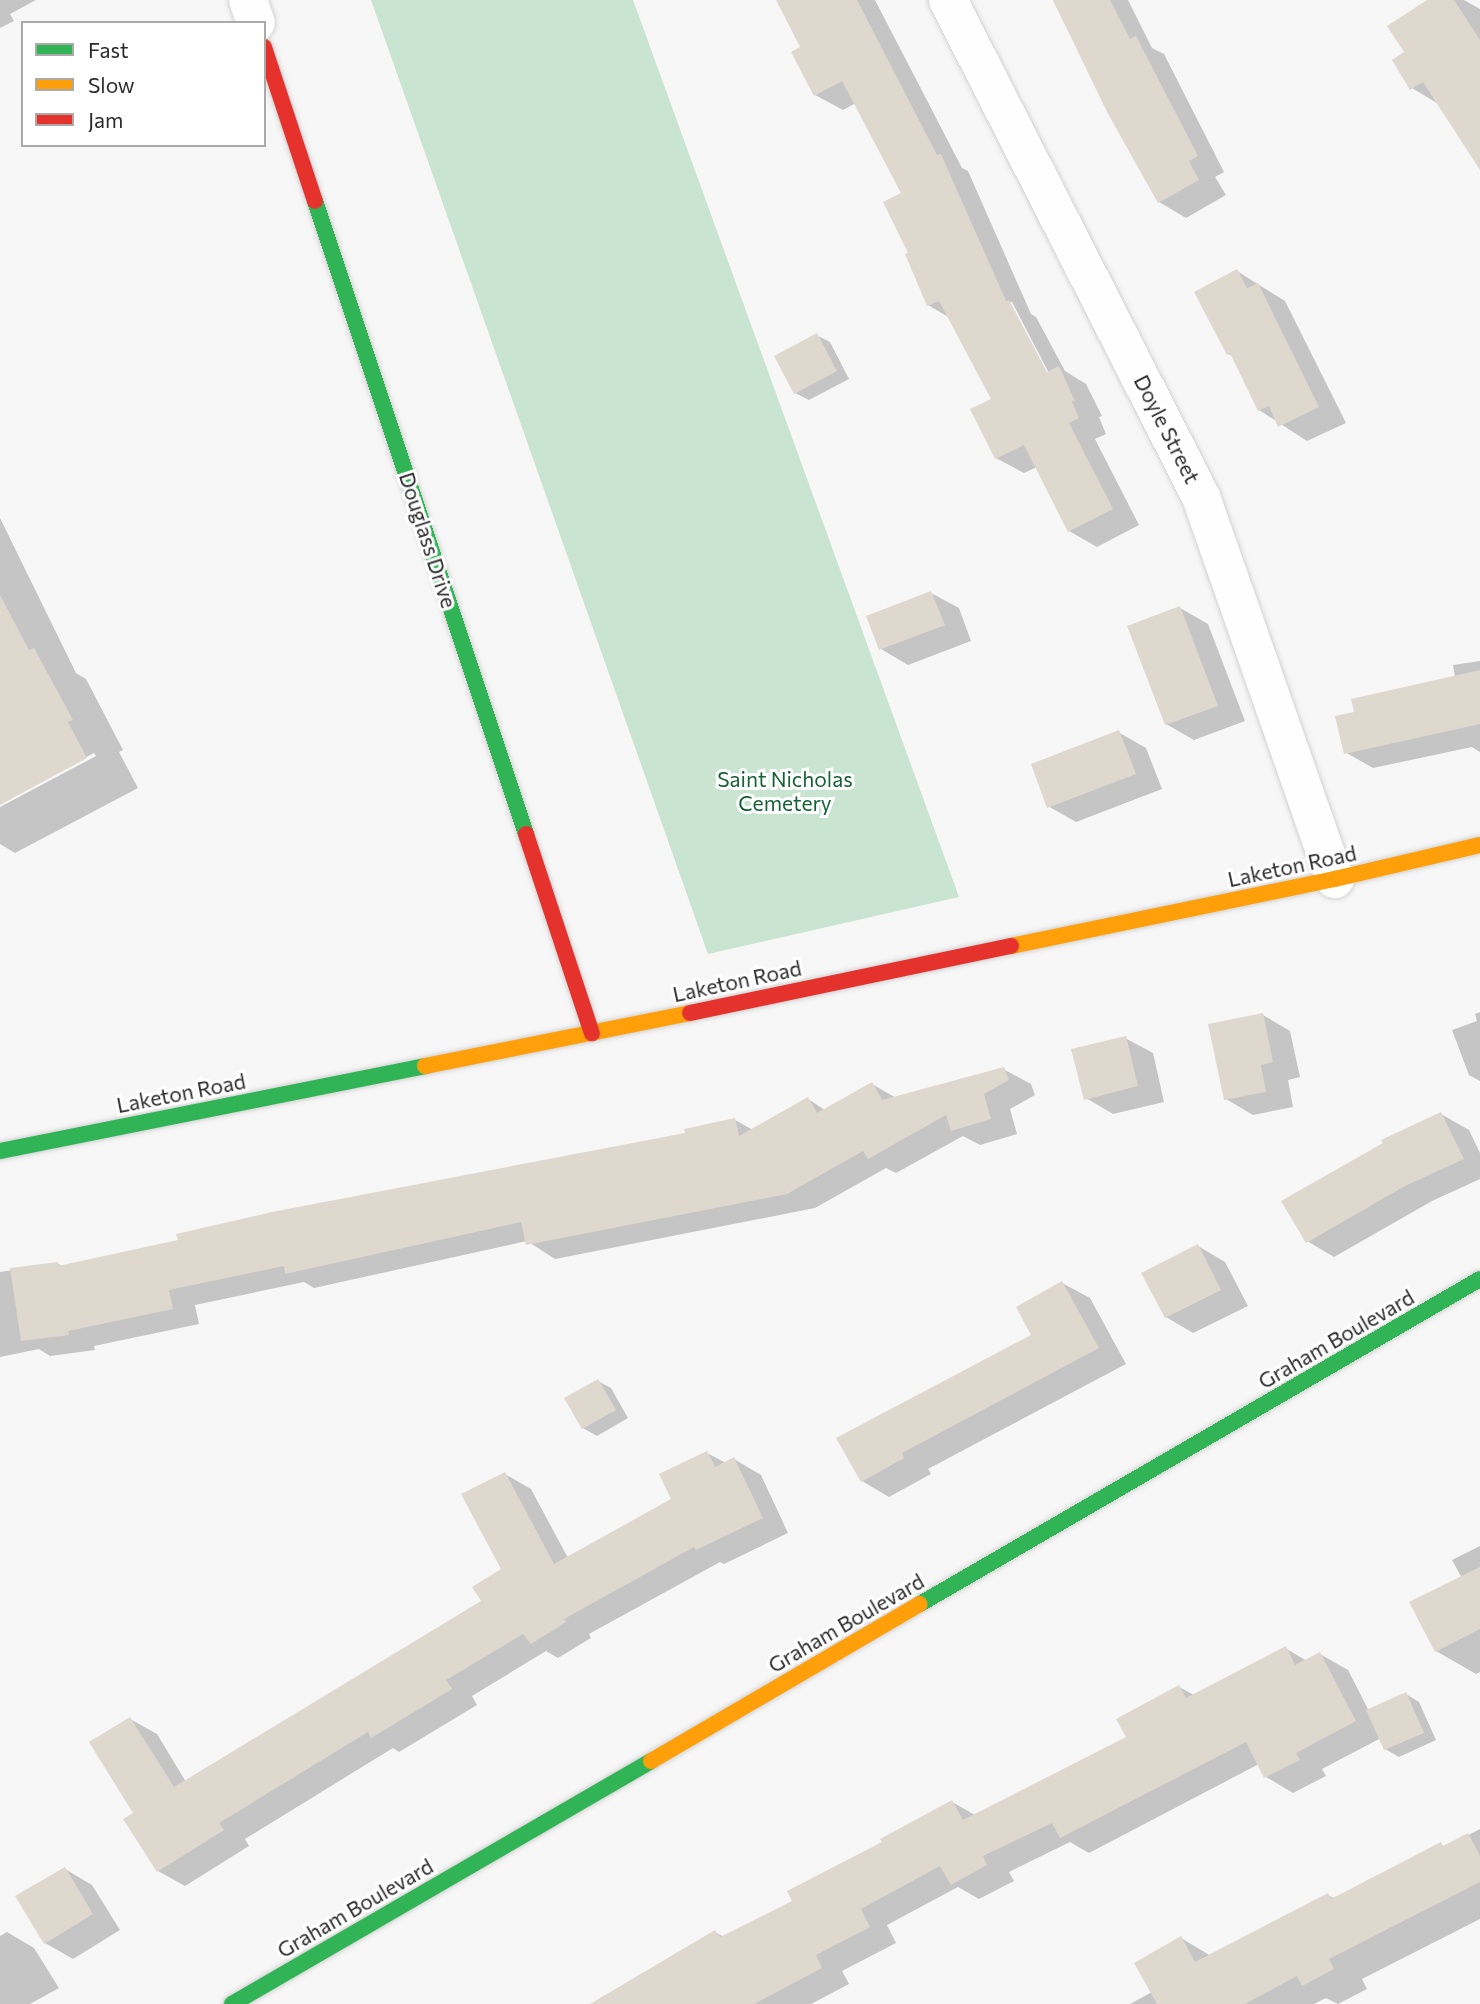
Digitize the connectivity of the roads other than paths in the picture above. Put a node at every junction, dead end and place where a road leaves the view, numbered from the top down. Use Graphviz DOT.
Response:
graph roads {
  1 [pos="248,0"];
  2 [pos="948,0"];
  3 [pos="255,21"];
  4 [pos="266,53"];
  5 [pos="1480,845"];
  6 [pos="1335,879"];
  7 [pos="592,1033"];
  8 [pos="0,1151"];
  9 [pos="1480,1279"];
  10 [pos="232,2004"];
  1 -- 3 [label="street"];
  2 -- 6 [label="street, Doyle Street"];
  4 -- 7 [label="street, Douglass Drive"];
  5 -- 6 [label="street, Laketon Road"];
  6 -- 7 [label="street, Laketon Road"];
  7 -- 8 [label="street, Laketon Road"];
  9 -- 10 [label="street, Graham Boulevard"];
}
